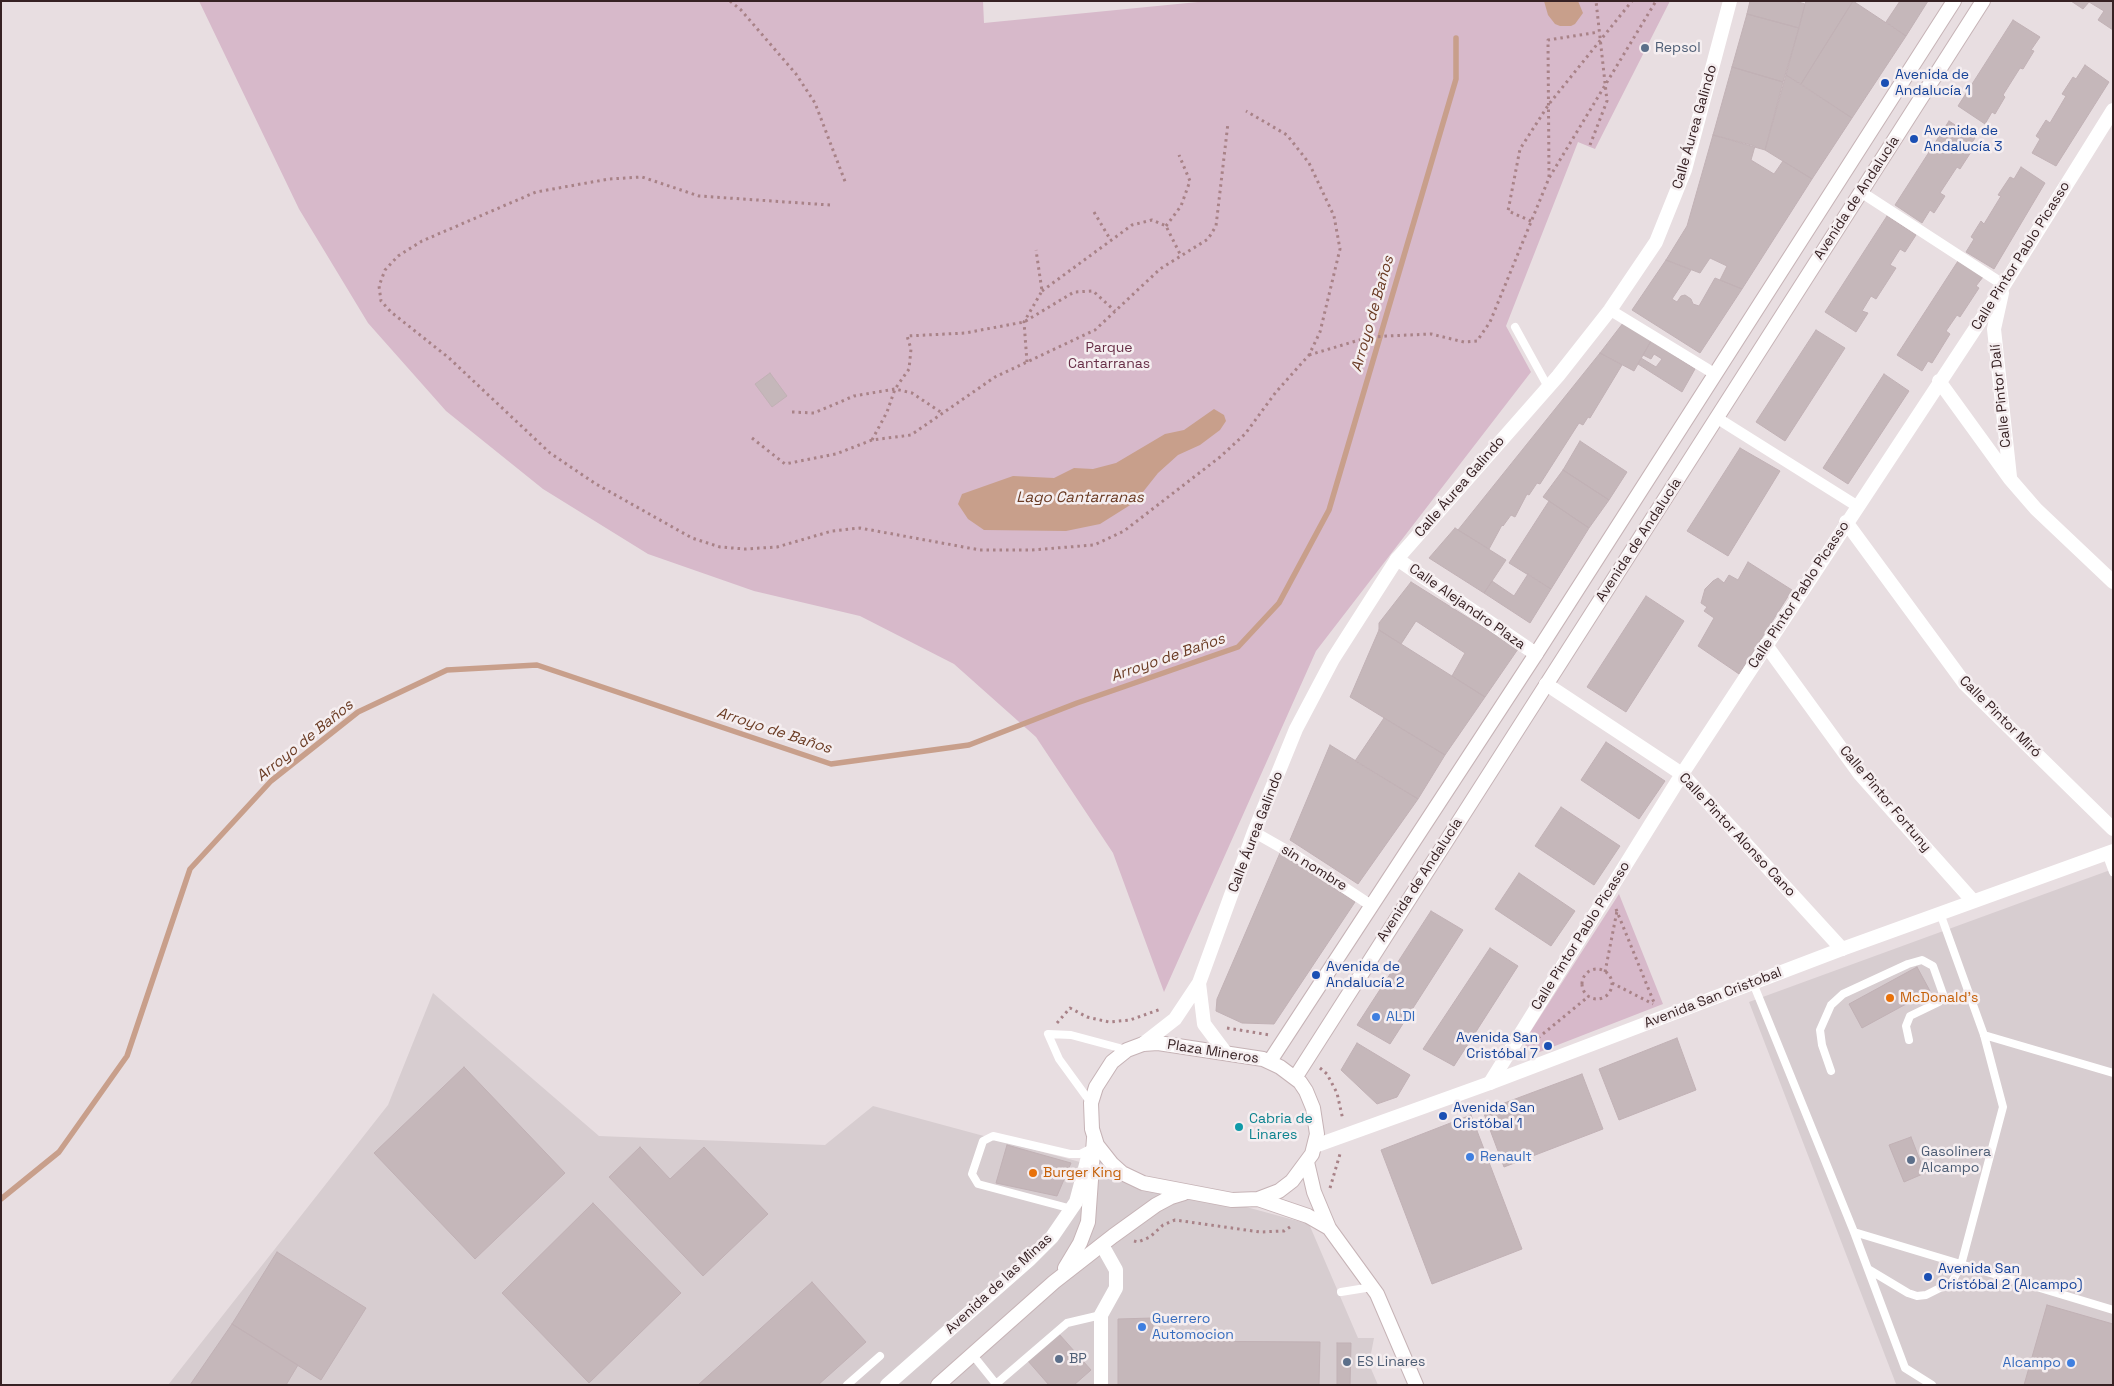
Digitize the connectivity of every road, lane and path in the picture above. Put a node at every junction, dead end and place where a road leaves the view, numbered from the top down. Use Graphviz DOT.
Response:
graph roads {
  1 [pos="730,1"];
  2 [pos="1596,1"];
  3 [pos="1632,1"];
  4 [pos="1656,1"];
  5 [pos="1730,1"];
  6 [pos="1954,1"];
  7 [pos="1983,1"];
  8 [pos="1599,32"];
  9 [pos="1600,41"];
  10 [pos="1605,86"];
  11 [pos="1549,104"];
  12 [pos="1246,111"];
  13 [pos="2111,116"];
  14 [pos="1228,123"];
  15 [pos="1590,145"];
  16 [pos="1179,155"];
  17 [pos="1549,178"];
  18 [pos="846,184"];
  19 [pos="1861,192"];
  20 [pos="830,204"];
  21 [pos="1094,212"];
  22 [pos="1531,221"];
  23 [pos="1166,226"];
  24 [pos="1110,239"];
  25 [pos="1036,250"];
  26 [pos="1181,256"];
  27 [pos="2004,285"];
  28 [pos="1042,291"];
  29 [pos="1610,310"];
  30 [pos="1115,311"];
  31 [pos="1024,322"];
  32 [pos="1515,327"];
  33 [pos="1309,355"];
  34 [pos="1027,362"];
  35 [pos="1716,374"];
  36 [pos="1939,381"];
  37 [pos="1548,387"];
  38 [pos="895,389"];
  39 [pos="792,412"];
  40 [pos="942,413"];
  41 [pos="1717,418"];
  42 [pos="752,438"];
  43 [pos="872,440"];
  44 [pos="2010,479"];
  45 [pos="1857,506"];
  46 [pos="1846,522"];
  47 [pos="1397,559"];
  48 [pos="2113,582"];
  49 [pos="1766,645"];
  50 [pos="1536,654"];
  51 [pos="1546,684"];
  52 [pos="1682,774"];
  53 [pos="2113,829"];
  54 [pos="1254,832"];
  55 [pos="2109,852"];
  56 [pos="2113,872"];
  57 [pos="1609,890"];
  58 [pos="1973,901"];
  59 [pos="1372,906"];
  60 [pos="1617,911"];
  61 [pos="1940,913"];
  62 [pos="1842,949"];
  63 [pos="1605,972"];
  64 [pos="1199,983"];
  65 [pos="1612,983"];
  66 [pos="1753,983"];
  67 [pos="1589,996"];
  68 [pos="1180,1011"];
  69 [pos="1658,1011"];
  70 [pos="1226,1028"];
  71 [pos="1048,1034"];
  72 [pos="1984,1035"];
  73 [pos="1285,1040"];
  74 [pos="1909,1040"];
  75 [pos="1534,1042"];
  76 [pos="1144,1044"];
  77 [pos="1127,1050"];
  78 [pos="1225,1052"];
  79 [pos="1309,1056"];
  80 [pos="1270,1061"];
  81 [pos="1831,1071"];
  82 [pos="2113,1073"];
  83 [pos="1295,1078"];
  84 [pos="1490,1083"];
  85 [pos="1091,1103"];
  86 [pos="1343,1136"];
  87 [pos="1092,1144"];
  88 [pos="1315,1146"];
  89 [pos="1307,1162"];
  90 [pos="1187,1192"];
  91 [pos="1258,1199"];
  92 [pos="1320,1206"];
  93 [pos="1072,1209"];
  94 [pos="1308,1216"];
  95 [pos="1329,1228"];
  96 [pos="1854,1232"];
  97 [pos="1113,1236"];
  98 [pos="1102,1245"];
  99 [pos="1961,1265"];
  100 [pos="1868,1268"];
  101 [pos="1054,1282"];
  102 [pos="1372,1287"];
  103 [pos="1341,1292"];
  104 [pos="2113,1310"];
  105 [pos="1101,1315"];
  106 [pos="972,1354"];
  107 [pos="880,1356"];
  108 [pos="847,1385"];
  109 [pos="888,1385"];
  110 [pos="938,1385"];
  111 [pos="1101,1385"];
  112 [pos="1416,1385"];
  113 [pos="1932,1385"];
  1 -- 18 [label="path"];
  2 -- 8 [label="path"];
  3 -- 9 [label="path"];
  4 -- 10 [label="path"];
  5 -- 29 [label="street, Calle Áurea Galindo"];
  6 -- 35 [label="street, Avenida de Andalucía"];
  7 -- 19 [label="street, Avenida de Andalucía"];
  8 -- 9 [label="path"];
  8 -- 11 [label="path"];
  9 -- 10 [label="path"];
  9 -- 11 [label="path"];
  10 -- 15 [label="path"];
  10 -- 17 [label="path"];
  11 -- 17 [label="path"];
  11 -- 22 [label="path"];
  12 -- 33 [label="path"];
  13 -- 27 [label="street, Calle Pintor Pablo Picasso"];
  14 -- 26 [label="path"];
  16 -- 23 [label="path"];
  17 -- 22 [label="path"];
  19 -- 27 [label="street"];
  19 -- 41 [label="street, Avenida de Andalucía"];
  20 -- 33 [label="path"];
  21 -- 24 [label="path"];
  22 -- 33 [label="path"];
  23 -- 24 [label="path"];
  23 -- 26 [label="path"];
  24 -- 28 [label="path"];
  25 -- 28 [label="path"];
  26 -- 30 [label="path"];
  27 -- 36 [label="street, Calle Pintor Pablo Picasso"];
  27 -- 44 [label="street, Calle Pintor Dalí"];
  28 -- 31 [label="path"];
  29 -- 35 [label="street"];
  29 -- 37 [label="street, Calle Áurea Galindo"];
  30 -- 31 [label="path"];
  30 -- 34 [label="path"];
  31 -- 34 [label="path"];
  31 -- 38 [label="path"];
  32 -- 37 [label="lane"];
  34 -- 40 [label="path"];
  35 -- 50 [label="street, Avenida de Andalucía"];
  36 -- 44 [label="street, Calle Pintor Dalí"];
  36 -- 45 [label="street, Calle Pintor Pablo Picasso"];
  37 -- 47 [label="street, Calle Áurea Galindo"];
  38 -- 39 [label="path"];
  38 -- 40 [label="path"];
  38 -- 43 [label="path"];
  40 -- 43 [label="path"];
  41 -- 45 [label="street"];
  41 -- 51 [label="street, Avenida de Andalucía"];
  42 -- 43 [label="path"];
  44 -- 48 [label="street, Calle Pintor Dalí"];
  45 -- 46 [label="street, Calle Pintor Pablo Picasso"];
  46 -- 49 [label="street, Calle Pintor Pablo Picasso"];
  46 -- 53 [label="street, Calle Pintor Miró"];
  47 -- 50 [label="street, Calle Alejandro Plaza"];
  47 -- 54 [label="street, Calle Áurea Galindo"];
  49 -- 52 [label="street, Calle Pintor Pablo Picasso"];
  49 -- 58 [label="street, Calle Pintor Fortuny"];
  50 -- 59 [label="street, Avenida de Andalucía"];
  51 -- 52 [label="street, Calle Pintor Alonso Cano"];
  51 -- 79 [label="street, Avenida de Andalucía"];
  52 -- 57 [label="street, Calle Pintor Pablo Picasso"];
  52 -- 62 [label="street, Calle Pintor Alonso Cano"];
  54 -- 59 [label="street, sin nombre"];
  54 -- 64 [label="street, Calle Áurea Galindo"];
  55 -- 56 [label="lane"];
  55 -- 58 [label="street, Avenida San Cristobal"];
  57 -- 60 [label="path"];
  57 -- 84 [label="street, Calle Pintor Pablo Picasso"];
  58 -- 61 [label="street, Avenida San Cristobal"];
  59 -- 73 [label="street, Avenida de Andalucía"];
  60 -- 63 [label="path"];
  60 -- 69 [label="path"];
  61 -- 62 [label="street, Avenida San Cristobal"];
  61 -- 72 [label="lane"];
  62 -- 66 [label="street, Avenida San Cristobal"];
  63 -- 65 [label="path"];
  63 -- 67 [label="path"];
  64 -- 68 [label="street"];
  64 -- 78 [label="street"];
  65 -- 67 [label="path"];
  65 -- 69 [label="path"];
  66 -- 69 [label="street, Avenida San Cristobal"];
  66 -- 96 [label="lane"];
  67 -- 75 [label="path"];
  68 -- 71 [label="path"];
  68 -- 76 [label="street"];
  69 -- 84 [label="street, Avenida San Cristobal"];
  70 -- 73 [label="path"];
  71 -- 77 [label="lane"];
  71 -- 85 [label="lane"];
  72 -- 82 [label="lane"];
  72 -- 99 [label="lane"];
  73 -- 80 [label="street, Avenida de Andalucía"];
  74 -- 81 [label="lane"];
  76 -- 77 [label="street, Plaza Mineros"];
  76 -- 78 [label="street, Plaza Mineros"];
  77 -- 85 [label="street, Plaza Mineros"];
  78 -- 80 [label="street, Plaza Mineros"];
  79 -- 83 [label="street, Avenida de Andalucía"];
  79 -- 86 [label="path"];
  80 -- 83 [label="street, Plaza Mineros"];
  83 -- 88 [label="street, Plaza Mineros"];
  84 -- 86 [label="street, Avenida San Cristobal"];
  85 -- 87 [label="street, Plaza Mineros"];
  86 -- 88 [label="street, Avenida San Cristobal"];
  86 -- 92 [label="path"];
  87 -- 90 [label="street, Plaza Mineros"];
  87 -- 93 [label="street, Avenida de las Minas"];
  87 -- 93 [label="lane"];
  87 -- 101 [label="street"];
  88 -- 89 [label="street, Plaza Mineros"];
  89 -- 91 [label="street, Plaza Mineros"];
  89 -- 92 [label="street"];
  90 -- 91 [label="street, Plaza Mineros"];
  90 -- 97 [label="street"];
  91 -- 94 [label="street"];
  92 -- 95 [label="street"];
  93 -- 109 [label="street, Avenida de las Minas"];
  94 -- 95 [label="street"];
  94 -- 97 [label="path"];
  95 -- 102 [label="street"];
  96 -- 99 [label="lane"];
  96 -- 100 [label="lane"];
  97 -- 98 [label="street"];
  98 -- 101 [label="street"];
  98 -- 105 [label="street"];
  99 -- 100 [label="lane"];
  99 -- 104 [label="lane"];
  100 -- 113 [label="lane"];
  101 -- 106 [label="street"];
  102 -- 103 [label="lane"];
  102 -- 112 [label="street"];
  105 -- 106 [label="lane"];
  105 -- 111 [label="street"];
  106 -- 110 [label="street"];
  107 -- 108 [label="lane"];
}
